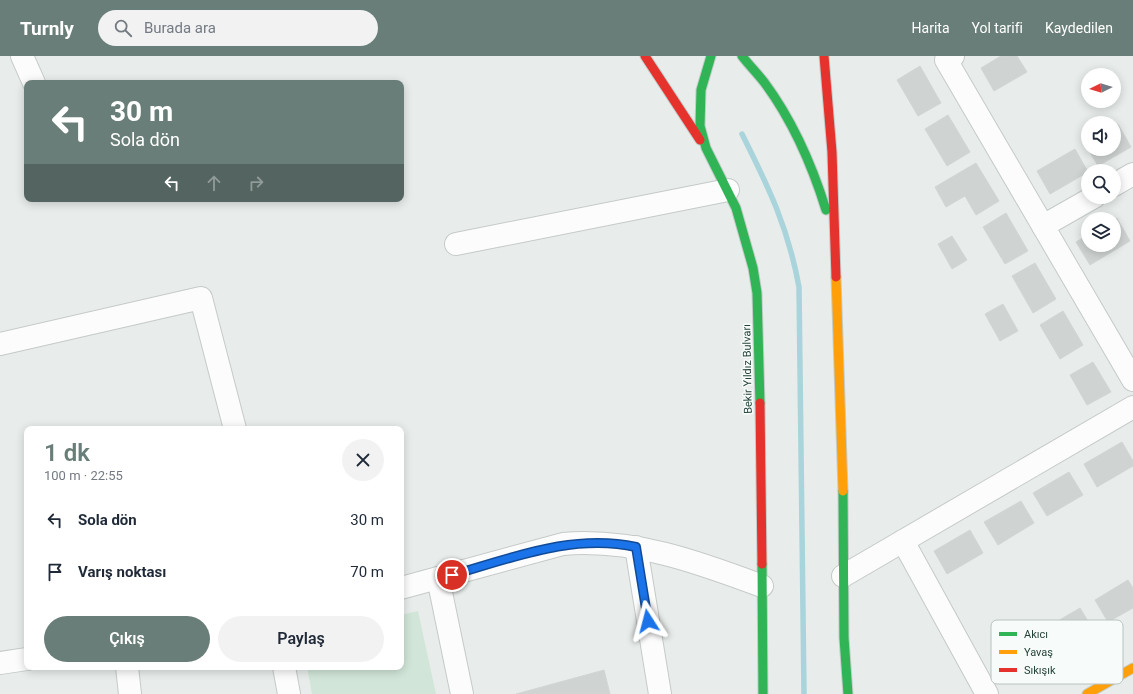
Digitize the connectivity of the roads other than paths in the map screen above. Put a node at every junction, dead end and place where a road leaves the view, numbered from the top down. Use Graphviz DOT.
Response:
graph roads {
  1 [pos="22,56"];
  2 [pos="645,56"];
  3 [pos="711,56"];
  4 [pos="742,56"];
  5 [pos="824,56"];
  6 [pos="953,56"];
  7 [pos="33,80"];
  8 [pos="705,147"];
  9 [pos="1133,174"];
  10 [pos="1121,181"];
  11 [pos="728,190"];
  12 [pos="1082,204"];
  13 [pos="1043,226"];
  14 [pos="456,244"];
  15 [pos="834,250"];
  16 [pos="0,344"];
  17 [pos="1133,380"];
  18 [pos="1133,407"];
  19 [pos="234,426"];
  20 [pos="903,541"];
  21 [pos="636,547"];
  22 [pos="843,576"];
  23 [pos="438,578"];
  24 [pos="762,586"];
  25 [pos="404,587"];
  26 [pos="24,660"];
  27 [pos="0,664"];
  28 [pos="1133,668"];
  29 [pos="127,670"];
  30 [pos="285,670"];
  31 [pos="1123,674"];
  32 [pos="1105,684"];
  33 [pos="130,694"];
  34 [pos="289,694"];
  35 [pos="462,694"];
  36 [pos="660,694"];
  37 [pos="762,694"];
  38 [pos="848,694"];
  39 [pos="987,694"];
  40 [pos="1088,694"];
  1 -- 7 [label="street"];
  2 -- 8 [label="main road"];
  3 -- 8 [label="main road, Bekir Yıldız Bulvarı"];
  4 -- 15 [label="main road"];
  5 -- 15 [label="main road"];
  6 -- 13 [label="street"];
  8 -- 11 [label="main road, Bekir Yıldız Bulvarı"];
  9 -- 10 [label="street"];
  11 -- 14 [label="street"];
  11 -- 24 [label="main road, Bekir Yıldız Bulvarı"];
  12 -- 13 [label="street"];
  13 -- 17 [label="street"];
  15 -- 22 [label="main road"];
  16 -- 19 [label="street"];
  18 -- 20 [label="street"];
  20 -- 22 [label="street"];
  20 -- 39 [label="street"];
  21 -- 23 [label="street"];
  21 -- 24 [label="street"];
  21 -- 36 [label="street"];
  22 -- 38 [label="main road"];
  23 -- 25 [label="street"];
  23 -- 35 [label="street"];
  24 -- 37 [label="main road, Bekir Yıldız Bulvarı"];
  26 -- 27 [label="street"];
  28 -- 31 [label="main road"];
  29 -- 33 [label="street"];
  30 -- 34 [label="street"];
  32 -- 40 [label="main road"];
}
